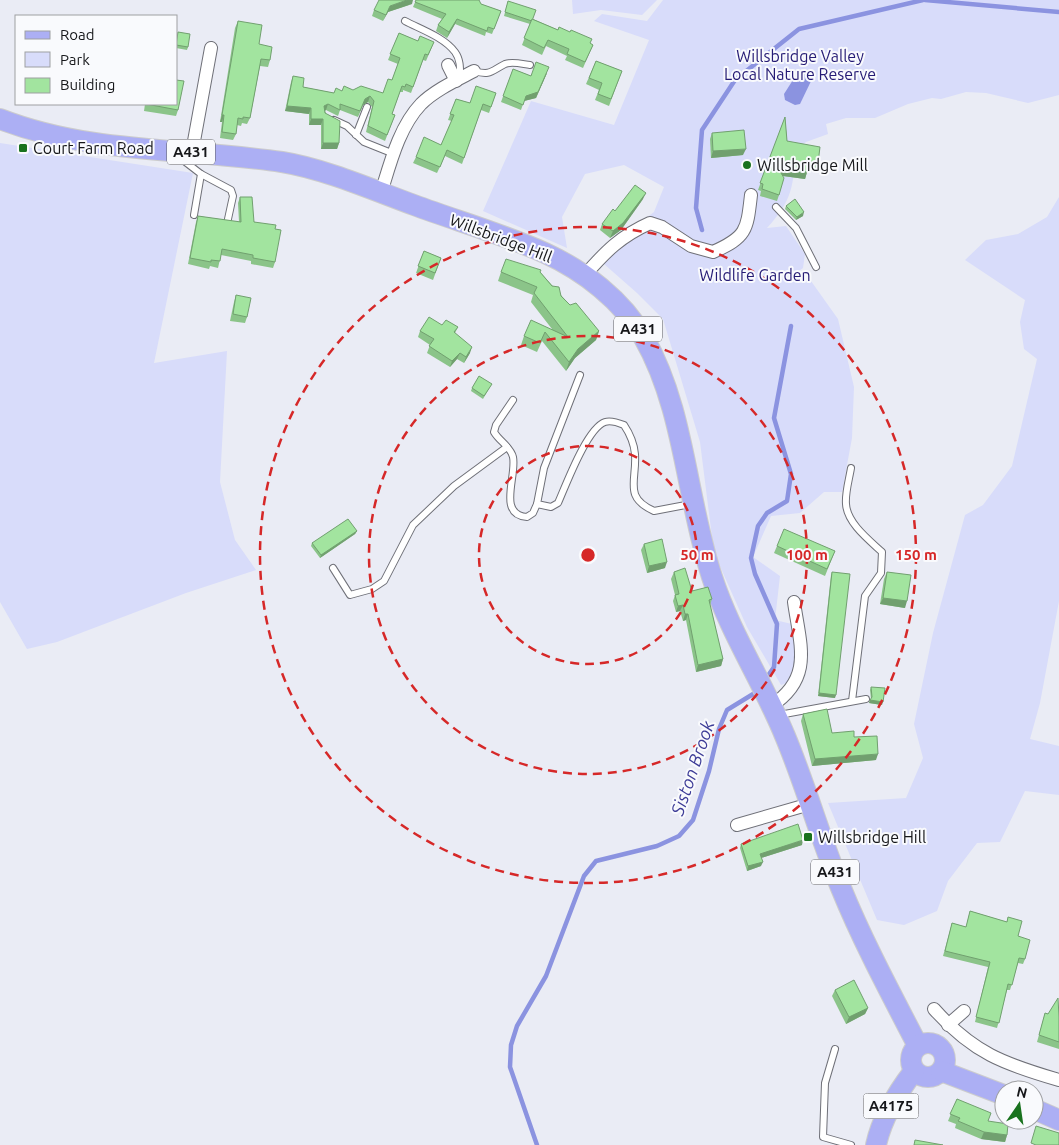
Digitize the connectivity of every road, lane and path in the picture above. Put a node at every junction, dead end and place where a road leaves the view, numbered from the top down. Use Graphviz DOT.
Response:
graph roads {
  1 [pos="405,20"];
  2 [pos="211,48"];
  3 [pos="448,65"];
  4 [pos="530,65"];
  5 [pos="474,71"];
  6 [pos="458,80"];
  7 [pos="367,107"];
  8 [pos="326,116"];
  9 [pos="0,120"];
  10 [pos="356,135"];
  11 [pos="182,152"];
  12 [pos="394,154"];
  13 [pos="200,174"];
  14 [pos="381,193"];
  15 [pos="751,195"];
  16 [pos="776,207"];
  17 [pos="194,215"];
  18 [pos="228,219"];
  19 [pos="816,267"];
  20 [pos="585,275"];
  21 [pos="580,375"];
  22 [pos="513,400"];
  23 [pos="507,447"];
  24 [pos="851,468"];
  25 [pos="537,504"];
  26 [pos="692,504"];
  27 [pos="333,568"];
  28 [pos="794,602"];
  29 [pos="866,699"];
  30 [pos="852,701"];
  31 [pos="770,705"];
  32 [pos="810,804"];
  33 [pos="737,825"];
  34 [pos="934,1009"];
  35 [pos="964,1011"];
  36 [pos="948,1025"];
  37 [pos="918,1046"];
  38 [pos="835,1049"];
  39 [pos="914,1071"];
  40 [pos="941,1071"];
  41 [pos="1059,1080"];
  42 [pos="994,1091"];
  43 [pos="1044,1113"];
  44 [pos="1059,1120"];
  45 [pos="851,1145"];
  46 [pos="876,1145"];
  1 -- 6 [label="lane"];
  2 -- 11 [label="street"];
  3 -- 6 [label="street"];
  4 -- 5 [label="lane"];
  5 -- 6 [label="street"];
  6 -- 12 [label="street"];
  7 -- 10 [label="lane"];
  8 -- 10 [label="lane"];
  9 -- 11 [label="main road, Willsbridge Hill / A431"];
  10 -- 12 [label="lane"];
  11 -- 13 [label="lane"];
  11 -- 14 [label="main road, Willsbridge Hill / A431"];
  12 -- 14 [label="street"];
  13 -- 17 [label="lane"];
  13 -- 18 [label="lane"];
  14 -- 20 [label="main road, Willsbridge Hill / A431"];
  15 -- 20 [label="street"];
  16 -- 19 [label="lane"];
  20 -- 26 [label="main road, Willsbridge Hill / A431"];
  21 -- 25 [label="lane"];
  22 -- 23 [label="lane"];
  23 -- 25 [label="lane"];
  23 -- 27 [label="lane"];
  24 -- 30 [label="lane"];
  25 -- 26 [label="lane"];
  26 -- 31 [label="main road, Willsbridge Hill / A431"];
  28 -- 31 [label="street"];
  29 -- 30 [label="lane"];
  30 -- 31 [label="lane"];
  31 -- 32 [label="main road, A431"];
  32 -- 33 [label="street"];
  32 -- 37 [label="main road, A431"];
  34 -- 36 [label="street"];
  35 -- 36 [label="street"];
  36 -- 41 [label="street"];
  37 -- 39 [label="main road"];
  37 -- 40 [label="main road"];
  38 -- 45 [label="lane"];
  39 -- 40 [label="main road"];
  39 -- 46 [label="main road, A4175"];
  40 -- 42 [label="main road"];
  43 -- 44 [label="main road"];
}
